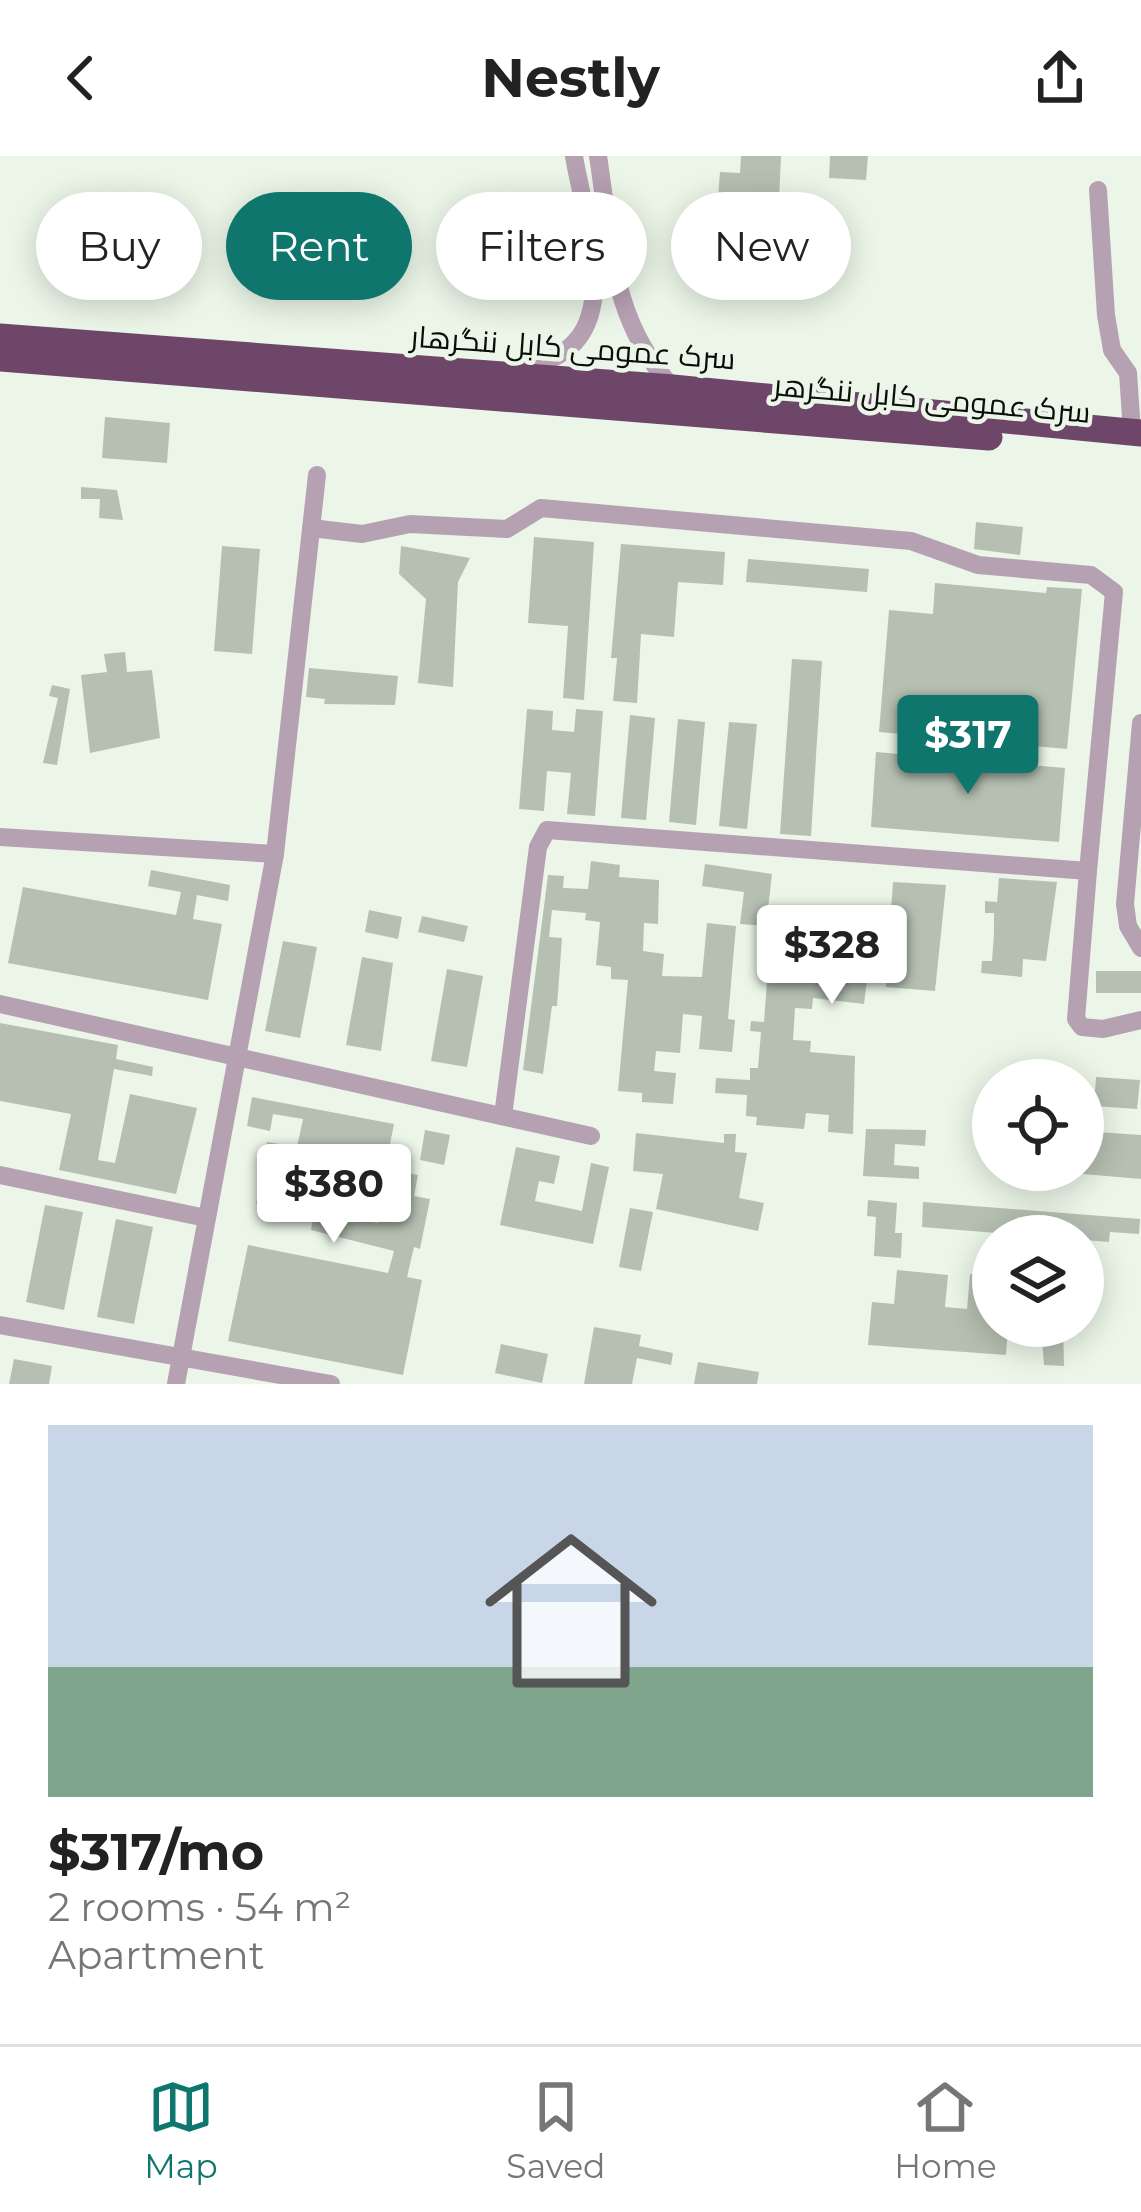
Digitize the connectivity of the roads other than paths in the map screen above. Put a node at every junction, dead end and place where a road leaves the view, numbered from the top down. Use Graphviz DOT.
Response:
graph roads {
  1 [pos="574,156"];
  2 [pos="598,156"];
  3 [pos="1098,190"];
  4 [pos="0,337"];
  5 [pos="0,358"];
  6 [pos="506,376"];
  7 [pos="673,388"];
  8 [pos="1138,439"];
  9 [pos="316,475"];
  10 [pos="310,528"];
  11 [pos="1141,723"];
  12 [pos="0,837"];
  13 [pos="275,854"];
  14 [pos="1088,871"];
  15 [pos="1141,948"];
  16 [pos="0,1004"];
  17 [pos="1141,1020"];
  18 [pos="240,1058"];
  19 [pos="503,1116"];
  20 [pos="591,1136"];
  21 [pos="0,1175"];
  22 [pos="206,1218"];
  23 [pos="0,1325"];
  24 [pos="182,1358"];
  25 [pos="176,1384"];
  26 [pos="331,1384"];
  1 -- 6 [label="street"];
  2 -- 7 [label="street"];
  3 -- 8 [label="street"];
  4 -- 6 [label="highway, سرک عمومی کابل ننگرهار"];
  5 -- 8 [label="highway, سرک عمومی کابل ننگرهر"];
  6 -- 7 [label="highway, سرک عمومی کابل ننگرهار"];
  7 -- 8 [label="highway, سرک عمومی کابل ننگرهار"];
  9 -- 10 [label="street"];
  10 -- 13 [label="street"];
  10 -- 14 [label="street"];
  11 -- 15 [label="street"];
  12 -- 13 [label="street"];
  13 -- 18 [label="street"];
  14 -- 17 [label="street"];
  14 -- 19 [label="street"];
  16 -- 18 [label="street"];
  18 -- 19 [label="street"];
  18 -- 22 [label="street"];
  19 -- 20 [label="street"];
  21 -- 22 [label="street"];
  22 -- 24 [label="street"];
  23 -- 24 [label="street"];
  24 -- 25 [label="street"];
  24 -- 26 [label="street"];
}
